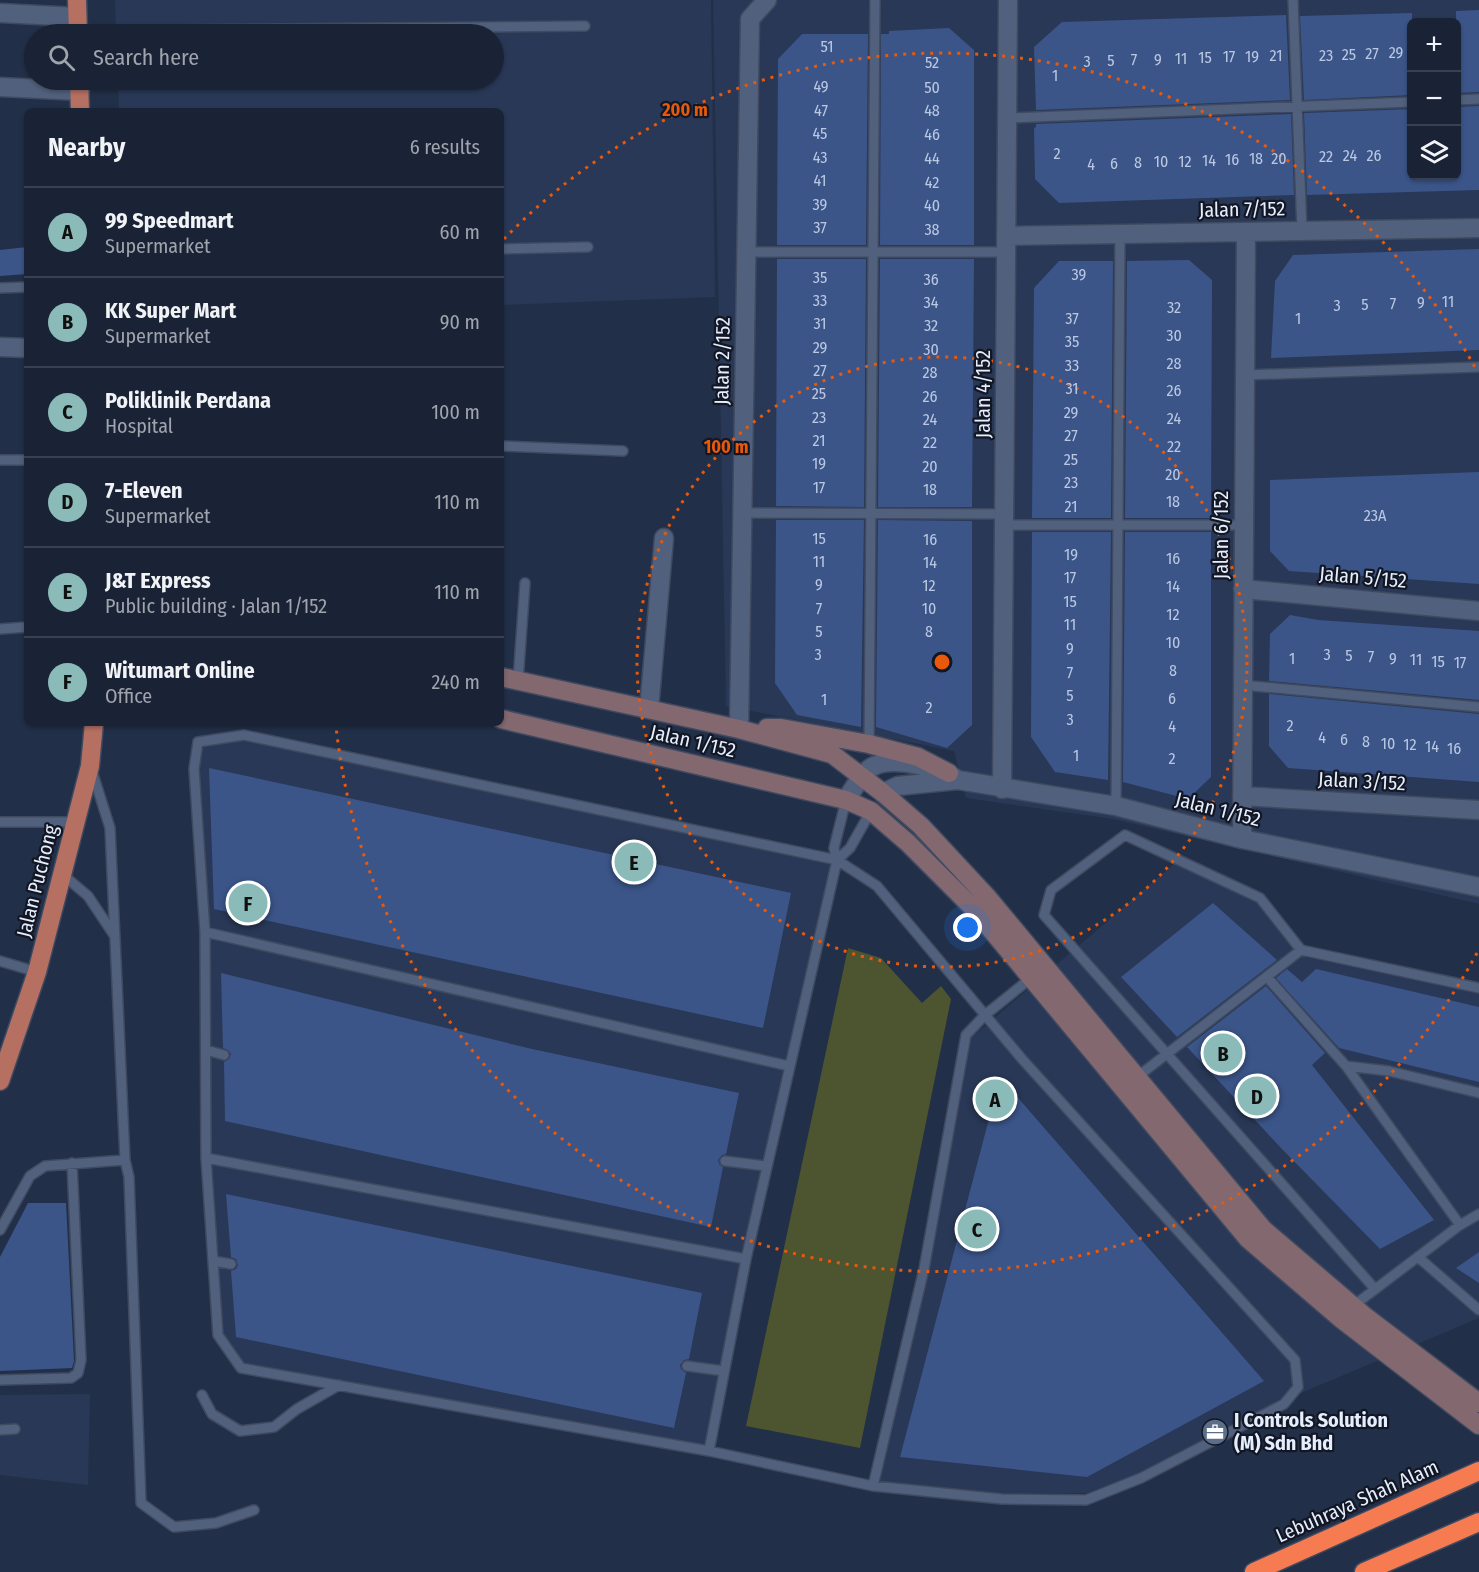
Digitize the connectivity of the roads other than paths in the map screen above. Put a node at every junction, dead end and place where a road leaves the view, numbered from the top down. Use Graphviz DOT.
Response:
graph roads {
  1 [pos="767,0"];
  2 [pos="874,0"];
  3 [pos="1008,0"];
  4 [pos="1293,0"];
  5 [pos="0,14"];
  6 [pos="77,21"];
  7 [pos="382,24"];
  8 [pos="504,25"];
  9 [pos="585,26"];
  10 [pos="24,86"];
  11 [pos="0,87"];
  12 [pos="80,90"];
  13 [pos="1479,99"];
  14 [pos="1461,100"];
  15 [pos="1407,102"];
  16 [pos="1297,106"];
  17 [pos="80,108"];
  18 [pos="1007,118"];
  19 [pos="1479,228"];
  20 [pos="1302,231"];
  21 [pos="1246,232"];
  22 [pos="1120,234"];
  23 [pos="1006,244"];
  24 [pos="588,247"];
  25 [pos="504,249"];
  26 [pos="747,252"];
  27 [pos="873,252"];
  28 [pos="24,287"];
  29 [pos="0,288"];
  30 [pos="0,347"];
  31 [pos="24,348"];
  32 [pos="1479,367"];
  33 [pos="1245,375"];
  34 [pos="504,446"];
  35 [pos="623,451"];
  36 [pos="0,460"];
  37 [pos="24,460"];
  38 [pos="742,513"];
  39 [pos="871,514"];
  40 [pos="1004,519"];
  41 [pos="1118,525"];
  42 [pos="1244,525"];
  43 [pos="664,538"];
  44 [pos="525,584"];
  45 [pos="1243,589"];
  46 [pos="1479,611"];
  47 [pos="24,627"];
  48 [pos="0,629"];
  49 [pos="510,679"];
  50 [pos="1242,685"];
  51 [pos="1479,707"];
  52 [pos="649,709"];
  53 [pos="504,720"];
  54 [pos="94,726"];
  55 [pos="738,729"];
  56 [pos="869,744"];
  57 [pos="90,766"];
  58 [pos="863,777"];
  59 [pos="953,777"];
  60 [pos="1002,789"];
  61 [pos="883,793"];
  62 [pos="1242,796"];
  63 [pos="846,800"];
  64 [pos="1116,806"];
  65 [pos="1479,810"];
  66 [pos="871,811"];
  67 [pos="0,822"];
  68 [pos="75,822"];
  69 [pos="1242,839"];
  70 [pos="837,860"];
  71 [pos="62,874"];
  72 [pos="1479,887"];
  73 [pos="205,932"];
  74 [pos="115,937"];
  75 [pos="1301,950"];
  76 [pos="0,962"];
  77 [pos="37,972"];
  78 [pos="1267,977"];
  79 [pos="1030,978"];
  80 [pos="1479,988"];
  81 [pos="985,1015"];
  82 [pos="206,1050"];
  83 [pos="224,1055"];
  84 [pos="1167,1055"];
  85 [pos="789,1066"];
  86 [pos="1346,1066"];
  87 [pos="1137,1077"];
  88 [pos="0,1081"];
  89 [pos="1122,1088"];
  90 [pos="1479,1093"];
  91 [pos="206,1158"];
  92 [pos="125,1160"];
  93 [pos="725,1161"];
  94 [pos="72,1162"];
  95 [pos="766,1166"];
  96 [pos="1479,1214"];
  97 [pos="1460,1225"];
  98 [pos="0,1230"];
  99 [pos="1418,1257"];
  100 [pos="746,1259"];
  101 [pos="213,1261"];
  102 [pos="231,1264"];
  103 [pos="1375,1289"];
  104 [pos="1479,1310"];
  105 [pos="1358,1318"];
  106 [pos="687,1366"];
  107 [pos="724,1371"];
  108 [pos="0,1380"];
  109 [pos="339,1385"];
  110 [pos="202,1395"];
  111 [pos="1479,1403"];
  112 [pos="1479,1425"];
  113 [pos="0,1430"];
  114 [pos="15,1430"];
  115 [pos="709,1451"];
  116 [pos="1479,1471"];
  117 [pos="873,1486"];
  118 [pos="254,1510"];
  119 [pos="1479,1522"];
  120 [pos="1254,1572"];
  121 [pos="1364,1572"];
  1 -- 26 [label="street, Jalan 2/152"];
  2 -- 27 [label="lane"];
  3 -- 18 [label="street, Jalan 4/152"];
  4 -- 16 [label="lane"];
  5 -- 6 [label="street"];
  6 -- 7 [label="lane"];
  8 -- 9 [label="lane"];
  10 -- 11 [label="street"];
  12 -- 17 [label="main road"];
  13 -- 14 [label="lane"];
  15 -- 16 [label="lane"];
  16 -- 18 [label="lane"];
  16 -- 20 [label="lane"];
  18 -- 23 [label="street, Jalan 4/152"];
  19 -- 20 [label="street, Jalan 7/152"];
  20 -- 21 [label="street, Jalan 7/152"];
  21 -- 22 [label="street, Jalan 7/152"];
  21 -- 33 [label="street, Jalan 6/152"];
  22 -- 23 [label="street, Jalan 7/152"];
  22 -- 41 [label="lane"];
  23 -- 27 [label="lane"];
  23 -- 40 [label="street, Jalan 4/152"];
  24 -- 25 [label="lane"];
  26 -- 27 [label="lane"];
  26 -- 38 [label="street, Jalan 2/152"];
  27 -- 39 [label="lane"];
  28 -- 29 [label="lane"];
  30 -- 31 [label="street"];
  32 -- 33 [label="lane"];
  33 -- 42 [label="street, Jalan 6/152"];
  34 -- 35 [label="lane"];
  36 -- 37 [label="lane"];
  38 -- 39 [label="lane"];
  38 -- 55 [label="street, Jalan 2/152"];
  39 -- 40 [label="lane"];
  39 -- 56 [label="lane"];
  40 -- 41 [label="lane"];
  40 -- 60 [label="street, Jalan 4/152"];
  41 -- 42 [label="lane"];
  41 -- 64 [label="lane"];
  42 -- 45 [label="street, Jalan 6/152"];
  43 -- 52 [label="street"];
  44 -- 49 [label="lane"];
  45 -- 46 [label="street, Jalan 5/152"];
  45 -- 50 [label="street, Jalan 6/152"];
  47 -- 48 [label="lane"];
  49 -- 52 [label="street, Jalan 1/152"];
  50 -- 51 [label="lane"];
  50 -- 62 [label="street, Jalan 6/152"];
  52 -- 55 [label="street, Jalan 1/152"];
  53 -- 63 [label="street, Jalan 1/152"];
  54 -- 57 [label="main road, Jalan Puchong"];
  55 -- 56 [label="street"];
  55 -- 58 [label="street"];
  56 -- 59 [label="street"];
  57 -- 68 [label="main road, Jalan Puchong"];
  57 -- 74 [label="lane"];
  58 -- 59 [label="street, Jalan 1/152"];
  58 -- 61 [label="street"];
  58 -- 63 [label="street"];
  59 -- 60 [label="street, Jalan 1/152"];
  59 -- 61 [label="street"];
  60 -- 64 [label="street, Jalan 1/152"];
  61 -- 66 [label="street"];
  61 -- 87 [label="street"];
  62 -- 65 [label="street, Jalan 3/152"];
  62 -- 69 [label="street, Jalan 6/152"];
  63 -- 66 [label="street, Jalan 1/152"];
  63 -- 70 [label="lane"];
  64 -- 69 [label="street, Jalan 1/152"];
  66 -- 70 [label="lane"];
  66 -- 79 [label="street, Jalan 1/152"];
  67 -- 68 [label="lane"];
  68 -- 71 [label="main road, Jalan Puchong"];
  69 -- 72 [label="street, Jalan 1/152"];
  70 -- 73 [label="lane"];
  70 -- 81 [label="lane"];
  70 -- 85 [label="lane"];
  71 -- 74 [label="lane"];
  71 -- 77 [label="main road, Jalan Puchong"];
  73 -- 82 [label="lane"];
  73 -- 85 [label="lane"];
  74 -- 92 [label="lane"];
  75 -- 78 [label="lane"];
  75 -- 80 [label="lane"];
  75 -- 84 [label="lane"];
  76 -- 77 [label="lane"];
  77 -- 88 [label="main road, Jalan Puchong"];
  78 -- 84 [label="lane"];
  78 -- 86 [label="lane"];
  79 -- 81 [label="lane"];
  79 -- 89 [label="street, Jalan 1/152"];
  81 -- 117 [label="lane"];
  81 -- 117 [label="lane"];
  82 -- 83 [label="lane"];
  82 -- 91 [label="lane"];
  84 -- 87 [label="lane"];
  84 -- 103 [label="lane"];
  85 -- 95 [label="lane"];
  86 -- 90 [label="lane"];
  86 -- 97 [label="lane"];
  87 -- 89 [label="street"];
  87 -- 105 [label="street"];
  89 -- 105 [label="street, Jalan 1/152"];
  91 -- 100 [label="lane"];
  91 -- 101 [label="lane"];
  92 -- 94 [label="lane"];
  92 -- 118 [label="lane"];
  93 -- 95 [label="lane"];
  94 -- 98 [label="lane"];
  94 -- 108 [label="lane"];
  95 -- 100 [label="lane"];
  96 -- 97 [label="lane"];
  97 -- 99 [label="lane"];
  99 -- 103 [label="lane"];
  99 -- 104 [label="lane"];
  100 -- 107 [label="lane"];
  101 -- 102 [label="lane"];
  101 -- 109 [label="lane"];
  103 -- 105 [label="lane"];
  105 -- 111 [label="street"];
  105 -- 112 [label="street"];
  106 -- 107 [label="lane"];
  107 -- 115 [label="lane"];
  109 -- 110 [label="lane"];
  109 -- 115 [label="lane"];
  113 -- 114 [label="lane"];
  115 -- 117 [label="lane"];
  116 -- 120 [label="highway, Lebuhraya Shah Alam"];
  119 -- 121 [label="highway"];
}
